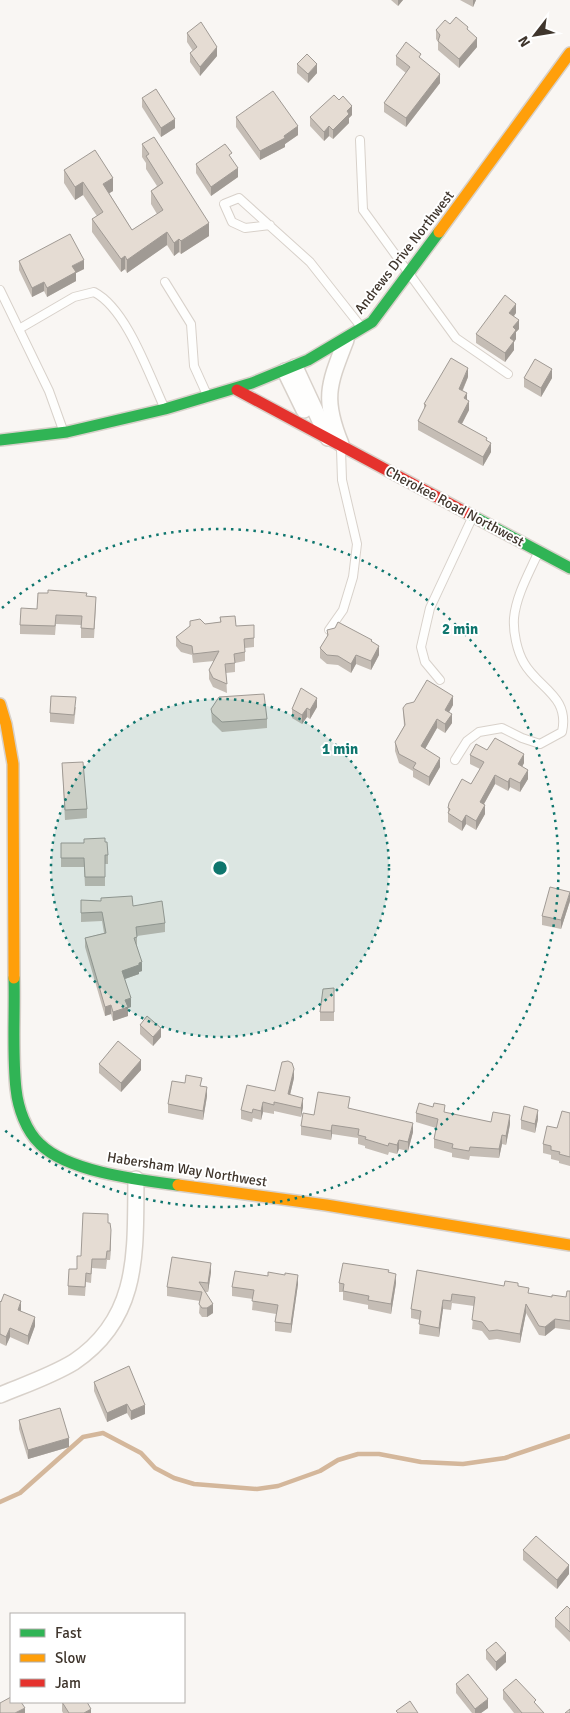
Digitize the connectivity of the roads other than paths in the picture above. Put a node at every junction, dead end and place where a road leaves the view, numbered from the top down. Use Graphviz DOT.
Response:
graph roads {
  1 [pos="570,53"];
  2 [pos="360,140"];
  3 [pos="270,225"];
  4 [pos="410,272"];
  5 [pos="165,282"];
  6 [pos="0,290"];
  7 [pos="19,329"];
  8 [pos="363,329"];
  9 [pos="346,340"];
  10 [pos="290,369"];
  11 [pos="508,374"];
  12 [pos="237,390"];
  13 [pos="209,399"];
  14 [pos="165,409"];
  15 [pos="64,432"];
  16 [pos="328,438"];
  17 [pos="0,440"];
  18 [pos="474,515"];
  19 [pos="539,551"];
  20 [pos="570,568"];
  21 [pos="329,630"];
  22 [pos="440,680"];
  23 [pos="0,704"];
  24 [pos="455,760"];
  25 [pos="7,930"];
  26 [pos="136,1179"];
  27 [pos="570,1245"];
  28 [pos="0,1395"];
  1 -- 4 [label="street, Andrews Drive Northwest"];
  2 -- 4 [label="lane"];
  3 -- 3 [label="lane"];
  3 -- 8 [label="lane"];
  4 -- 8 [label="street, Andrews Drive Northwest"];
  4 -- 11 [label="lane"];
  5 -- 13 [label="lane"];
  6 -- 7 [label="lane"];
  7 -- 14 [label="lane"];
  7 -- 15 [label="lane"];
  8 -- 9 [label="street, Andrews Drive Northwest"];
  9 -- 10 [label="street, Andrews Drive Northwest"];
  9 -- 16 [label="street"];
  10 -- 12 [label="street, Andrews Drive Northwest"];
  10 -- 16 [label="street"];
  12 -- 13 [label="street, Andrews Drive Northwest"];
  12 -- 16 [label="street, Cherokee Road Northwest"];
  13 -- 14 [label="street, Andrews Drive Northwest"];
  14 -- 15 [label="street, Andrews Drive Northwest"];
  15 -- 17 [label="street, Andrews Drive Northwest"];
  16 -- 18 [label="street, Cherokee Road Northwest"];
  16 -- 21 [label="lane"];
  18 -- 19 [label="street, Cherokee Road Northwest"];
  18 -- 22 [label="lane"];
  19 -- 20 [label="street, Cherokee Road Northwest"];
  19 -- 24 [label="lane"];
  23 -- 25 [label="street, Habersham Way Northwest"];
  25 -- 26 [label="street, Habersham Way Northwest"];
  26 -- 27 [label="street, Habersham Way Northwest"];
  26 -- 28 [label="street"];
}
